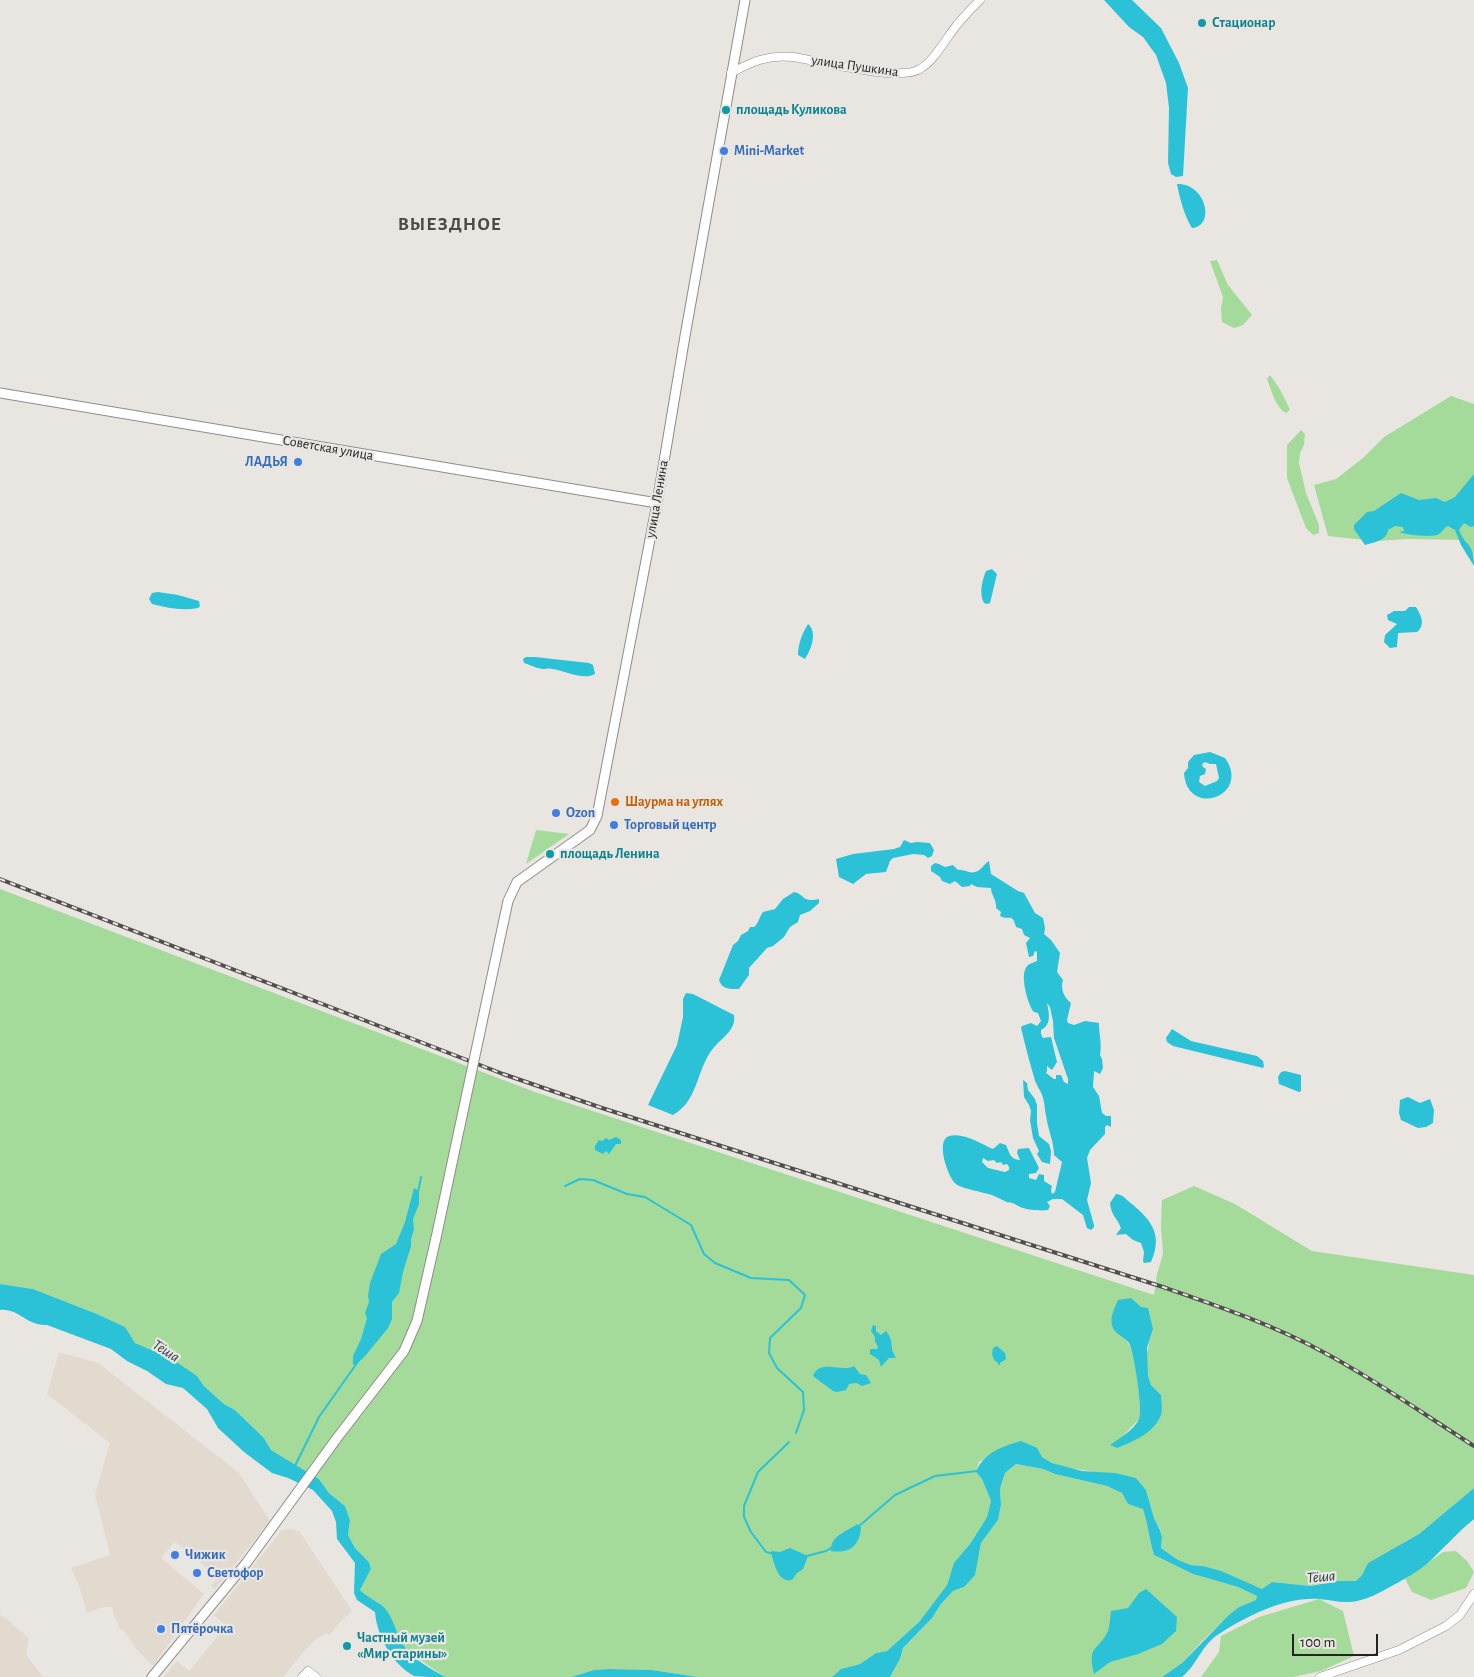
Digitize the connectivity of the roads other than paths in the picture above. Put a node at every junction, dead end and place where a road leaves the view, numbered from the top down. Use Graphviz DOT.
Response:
graph roads {
  1 [pos="744,0"];
  2 [pos="980,0"];
  3 [pos="731,73"];
  4 [pos="0,393"];
  5 [pos="657,503"];
  6 [pos="1474,1594"];
  7 [pos="305,1674"];
  8 [pos="152,1677"];
  9 [pos="316,1677"];
  10 [pos="1320,1677"];
  1 -- 3 [label="main road"];
  2 -- 3 [label="street, улица Пушкина"];
  3 -- 5 [label="main road, улица Ленина"];
  4 -- 5 [label="main road, Советская улица"];
  5 -- 8 [label="main road, улица Ленина, bridge"];
  6 -- 10 [label="street"];
  7 -- 9 [label="street"];
}
